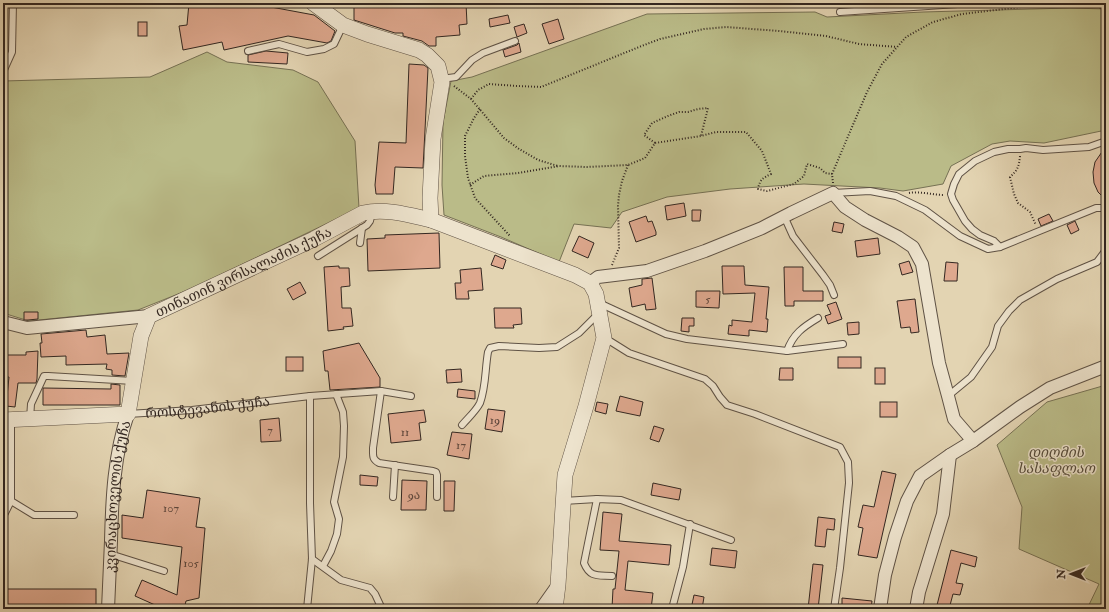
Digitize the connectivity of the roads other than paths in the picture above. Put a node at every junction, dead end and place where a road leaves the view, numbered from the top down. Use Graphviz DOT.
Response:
graph roads {
  1 [pos="14,3"];
  2 [pos="314,3"];
  3 [pos="972,3"];
  4 [pos="840,12"];
  5 [pos="343,25"];
  6 [pos="515,40"];
  7 [pos="248,51"];
  8 [pos="3,72"];
  9 [pos="441,79"];
  10 [pos="1106,141"];
  11 [pos="833,194"];
  12 [pos="1106,208"];
  13 [pos="372,211"];
  14 [pos="784,216"];
  15 [pos="431,220"];
  16 [pos="362,228"];
  17 [pos="360,243"];
  18 [pos="1000,247"];
  19 [pos="1106,250"];
  20 [pos="318,256"];
  21 [pos="590,283"];
  22 [pos="834,295"];
  23 [pos="599,307"];
  24 [pos="149,316"];
  25 [pos="818,318"];
  26 [pos="3,322"];
  27 [pos="604,338"];
  28 [pos="843,344"];
  29 [pos="787,351"];
  30 [pos="1106,366"];
  31 [pos="134,382"];
  32 [pos="381,391"];
  33 [pos="336,394"];
  34 [pos="310,396"];
  35 [pos="411,396"];
  36 [pos="948,396"];
  37 [pos="128,414"];
  38 [pos="30,419"];
  39 [pos="7,420"];
  40 [pos="462,425"];
  41 [pos="973,441"];
  42 [pos="950,455"];
  43 [pos="395,465"];
  44 [pos="393,496"];
  45 [pos="437,497"];
  46 [pos="597,499"];
  47 [pos="3,501"];
  48 [pos="11,501"];
  49 [pos="563,501"];
  50 [pos="74,515"];
  51 [pos="3,517"];
  52 [pos="690,524"];
  53 [pos="731,540"];
  54 [pos="110,554"];
  55 [pos="312,559"];
  56 [pos="323,566"];
  57 [pos="164,571"];
  58 [pos="612,576"];
  59 [pos="558,585"];
  60 [pos="673,605"];
  61 [pos="108,609"];
  62 [pos="307,609"];
  63 [pos="382,609"];
  64 [pos="541,609"];
  65 [pos="555,609"];
  66 [pos="834,609"];
  67 [pos="880,609"];
  68 [pos="916,609"];
  1 -- 8 [label="lane"];
  2 -- 5 [label="street"];
  3 -- 4 [label="lane"];
  5 -- 7 [label="lane"];
  5 -- 9 [label="street"];
  6 -- 9 [label="lane"];
  9 -- 15 [label="street"];
  10 -- 18 [label="lane"];
  11 -- 14 [label="street"];
  11 -- 18 [label="lane"];
  11 -- 36 [label="street"];
  12 -- 18 [label="lane"];
  13 -- 15 [label="street, თინათინ ვირსალაძის ქუჩა"];
  13 -- 16 [label="lane"];
  13 -- 24 [label="street, თინათინ ვირსალაძის ქუჩა"];
  14 -- 21 [label="street"];
  14 -- 22 [label="lane"];
  15 -- 21 [label="street, თინათინ ვირსალაძის ქუჩა"];
  16 -- 17 [label="lane"];
  16 -- 20 [label="lane"];
  19 -- 36 [label="lane"];
  21 -- 23 [label="street"];
  23 -- 27 [label="street"];
  23 -- 29 [label="lane"];
  23 -- 40 [label="lane"];
  24 -- 26 [label="street, თინათინ ვირსალაძის ქუჩა"];
  24 -- 31 [label="street, კვირაცხოველის ქუჩა"];
  25 -- 29 [label="lane"];
  27 -- 49 [label="street"];
  27 -- 66 [label="lane"];
  28 -- 29 [label="lane"];
  30 -- 41 [label="street"];
  31 -- 37 [label="street, კვირაცხოველის ქუჩა"];
  31 -- 38 [label="lane"];
  32 -- 33 [label="lane, როსტევანის ქუჩა"];
  32 -- 35 [label="lane, როსტევანის ქუჩა"];
  32 -- 43 [label="lane"];
  33 -- 34 [label="lane, როსტევანის ქუჩა"];
  33 -- 56 [label="lane"];
  34 -- 37 [label="lane, როსტევანის ქუჩა"];
  34 -- 55 [label="lane"];
  36 -- 41 [label="street"];
  37 -- 38 [label="street, როსტევანის ქუჩა"];
  37 -- 54 [label="street, კვირაცხოველის ქუჩა"];
  38 -- 39 [label="street, როსტევანის ქუჩა"];
  39 -- 48 [label="lane"];
  41 -- 42 [label="street"];
  42 -- 67 [label="street"];
  42 -- 68 [label="street"];
  43 -- 44 [label="lane"];
  43 -- 45 [label="lane"];
  46 -- 49 [label="lane"];
  46 -- 52 [label="lane"];
  46 -- 58 [label="lane"];
  47 -- 48 [label="lane"];
  48 -- 50 [label="lane"];
  48 -- 51 [label="lane"];
  49 -- 59 [label="street"];
  52 -- 53 [label="lane"];
  52 -- 60 [label="lane"];
  54 -- 57 [label="lane"];
  54 -- 61 [label="street, კვირაცხოველის ქუჩა"];
  55 -- 56 [label="lane"];
  55 -- 62 [label="lane"];
  56 -- 63 [label="lane"];
  59 -- 64 [label="street"];
  59 -- 65 [label="street"];
}
